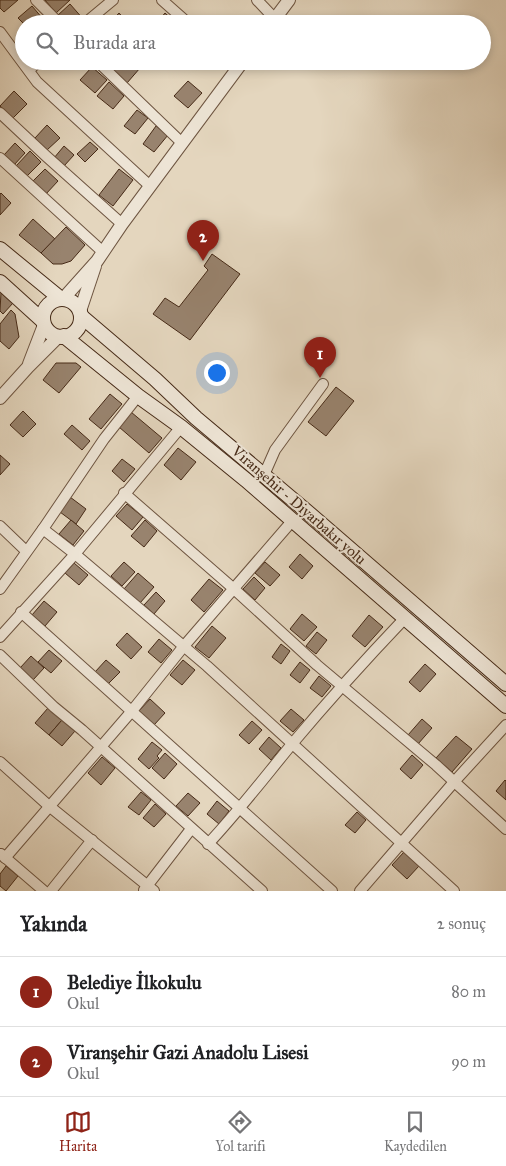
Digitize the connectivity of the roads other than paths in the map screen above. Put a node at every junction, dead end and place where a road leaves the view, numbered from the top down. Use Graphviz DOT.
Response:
graph roads {
  1 [pos="36,0"];
  2 [pos="113,0"];
  3 [pos="162,0"];
  4 [pos="257,0"];
  5 [pos="289,0"];
  6 [pos="51,15"];
  7 [pos="95,15"];
  8 [pos="178,15"];
  9 [pos="268,15"];
  10 [pos="278,15"];
  11 [pos="0,32"];
  12 [pos="15,52"];
  13 [pos="28,70"];
  14 [pos="106,70"];
  15 [pos="233,70"];
  16 [pos="0,113"];
  17 [pos="182,143"];
  18 [pos="0,158"];
  19 [pos="150,186"];
  20 [pos="122,224"];
  21 [pos="0,249"];
  22 [pos="100,257"];
  23 [pos="0,282"];
  24 [pos="62,298"];
  25 [pos="80,313"];
  26 [pos="44,323"];
  27 [pos="62,336"];
  28 [pos="28,367"];
  29 [pos="322,384"];
  30 [pos="138,396"];
  31 [pos="0,398"];
  32 [pos="181,427"];
  33 [pos="264,475"];
  34 [pos="124,493"];
  35 [pos="293,520"];
  36 [pos="0,526"];
  37 [pos="43,530"];
  38 [pos="26,551"];
  39 [pos="75,554"];
  40 [pos="0,589"];
  41 [pos="234,589"];
  42 [pos="22,612"];
  43 [pos="405,618"];
  44 [pos="0,637"];
  45 [pos="184,646"];
  46 [pos="0,655"];
  47 [pos="506,684"];
  48 [pos="342,686"];
  49 [pos="506,706"];
  50 [pos="131,712"];
  51 [pos="506,725"];
  52 [pos="293,743"];
  53 [pos="101,747"];
  54 [pos="0,762"];
  55 [pos="454,782"];
  56 [pos="50,806"];
  57 [pos="240,809"];
  58 [pos="191,829"];
  59 [pos="506,829"];
  60 [pos="92,840"];
  61 [pos="402,842"];
  62 [pos="208,844"];
  63 [pos="2,855"];
  64 [pos="148,889"];
  65 [pos="44,891"];
  66 [pos="51,891"];
  67 [pos="262,891"];
  68 [pos="332,891"];
  69 [pos="360,891"];
  70 [pos="454,891"];
  1 -- 6 [label="street"];
  2 -- 7 [label="street"];
  3 -- 8 [label="street"];
  4 -- 9 [label="street"];
  5 -- 10 [label="street"];
  11 -- 12 [label="street"];
  13 -- 19 [label="street"];
  14 -- 17 [label="street"];
  15 -- 17 [label="street"];
  16 -- 20 [label="street"];
  17 -- 19 [label="street"];
  18 -- 22 [label="street"];
  19 -- 20 [label="street"];
  20 -- 22 [label="street"];
  21 -- 24 [label="main road"];
  22 -- 24 [label="street"];
  22 -- 25 [label="street"];
  23 -- 26 [label="main road"];
  24 -- 25 [label="main road"];
  24 -- 26 [label="main road"];
  25 -- 27 [label="main road"];
  25 -- 33 [label="main road, Viranşehir - Diyarbakır yolu"];
  26 -- 27 [label="main road"];
  26 -- 28 [label="street"];
  27 -- 28 [label="street"];
  27 -- 30 [label="main road, Viranşehir - Diyarbakır yolu"];
  28 -- 31 [label="street"];
  29 -- 33 [label="street"];
  30 -- 32 [label="main road, Viranşehir - Diyarbakır yolu"];
  30 -- 37 [label="street"];
  32 -- 34 [label="street"];
  32 -- 35 [label="main road, Viranşehir - Diyarbakır yolu"];
  33 -- 47 [label="main road, Viranşehir - Diyarbakır yolu"];
  34 -- 39 [label="street"];
  34 -- 41 [label="street"];
  35 -- 41 [label="street"];
  35 -- 43 [label="main road, Viranşehir - Diyarbakır yolu"];
  36 -- 38 [label="street"];
  37 -- 38 [label="street"];
  37 -- 39 [label="street"];
  38 -- 40 [label="street"];
  39 -- 42 [label="street"];
  39 -- 45 [label="street"];
  41 -- 45 [label="street"];
  41 -- 48 [label="street"];
  42 -- 44 [label="street"];
  42 -- 50 [label="street"];
  43 -- 48 [label="street"];
  43 -- 49 [label="main road, Viranşehir - Diyarbakır yolu"];
  45 -- 50 [label="street"];
  45 -- 52 [label="street"];
  46 -- 53 [label="street"];
  48 -- 52 [label="street"];
  48 -- 55 [label="street"];
  50 -- 53 [label="street"];
  50 -- 57 [label="street"];
  51 -- 55 [label="street"];
  52 -- 57 [label="street"];
  52 -- 61 [label="street"];
  53 -- 56 [label="street"];
  53 -- 58 [label="street"];
  54 -- 56 [label="street"];
  55 -- 59 [label="street"];
  55 -- 61 [label="street"];
  56 -- 60 [label="street"];
  56 -- 63 [label="street"];
  57 -- 62 [label="street"];
  57 -- 68 [label="street"];
  58 -- 62 [label="street"];
  58 -- 64 [label="street"];
  60 -- 64 [label="street"];
  60 -- 66 [label="street"];
  61 -- 69 [label="street"];
  61 -- 70 [label="street"];
  62 -- 67 [label="street"];
  63 -- 65 [label="street"];
}
